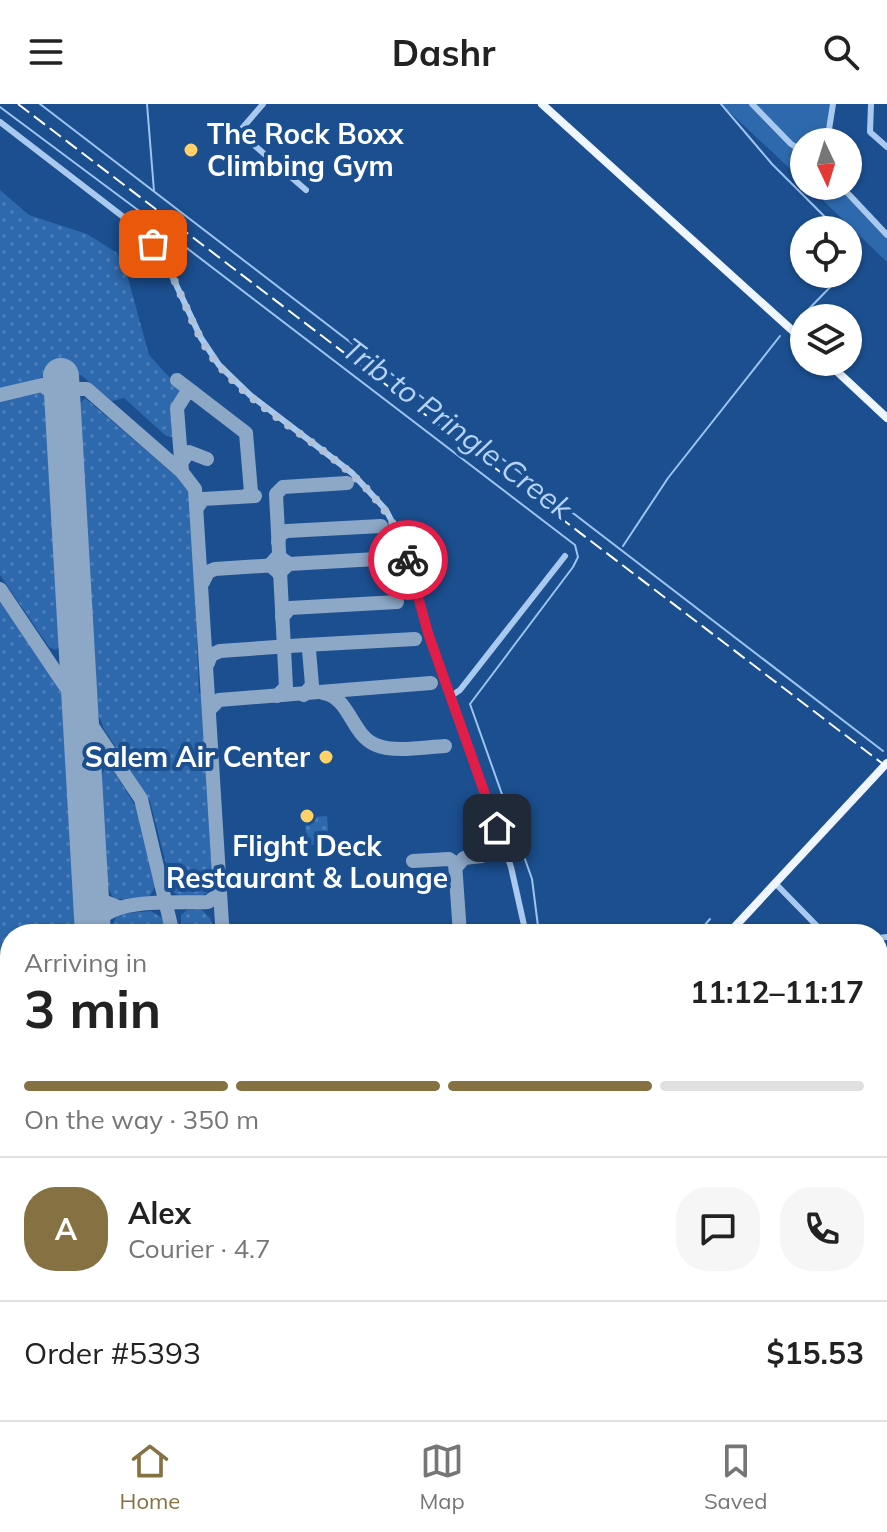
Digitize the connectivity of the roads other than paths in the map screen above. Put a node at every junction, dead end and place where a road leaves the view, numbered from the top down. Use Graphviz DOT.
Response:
graph roads {
  1 [pos="263,104"];
  2 [pos="542,104"];
  3 [pos="752,104"];
  4 [pos="833,104"];
  5 [pos="871,104"];
  6 [pos="0,122"];
  7 [pos="829,128"];
  8 [pos="790,143"];
  9 [pos="887,147"];
  10 [pos="306,190"];
  11 [pos="854,200"];
  12 [pos="887,235"];
  13 [pos="790,328"];
  14 [pos="842,376"];
  15 [pos="887,418"];
  16 [pos="565,556"];
  17 [pos="451,696"];
  18 [pos="887,763"];
  19 [pos="775,883"];
  20 [pos="524,924"];
  21 [pos="737,924"];
  22 [pos="815,924"];
  1 -- 10 [label="street"];
  2 -- 13 [label="main road"];
  3 -- 8 [label="street"];
  4 -- 7 [label="street"];
  5 -- 9 [label="street"];
  6 -- 17 [label="street"];
  11 -- 12 [label="street"];
  14 -- 15 [label="main road"];
  16 -- 17 [label="street"];
  17 -- 20 [label="street"];
  18 -- 19 [label="main road"];
  19 -- 21 [label="main road"];
  19 -- 22 [label="street"];
}
